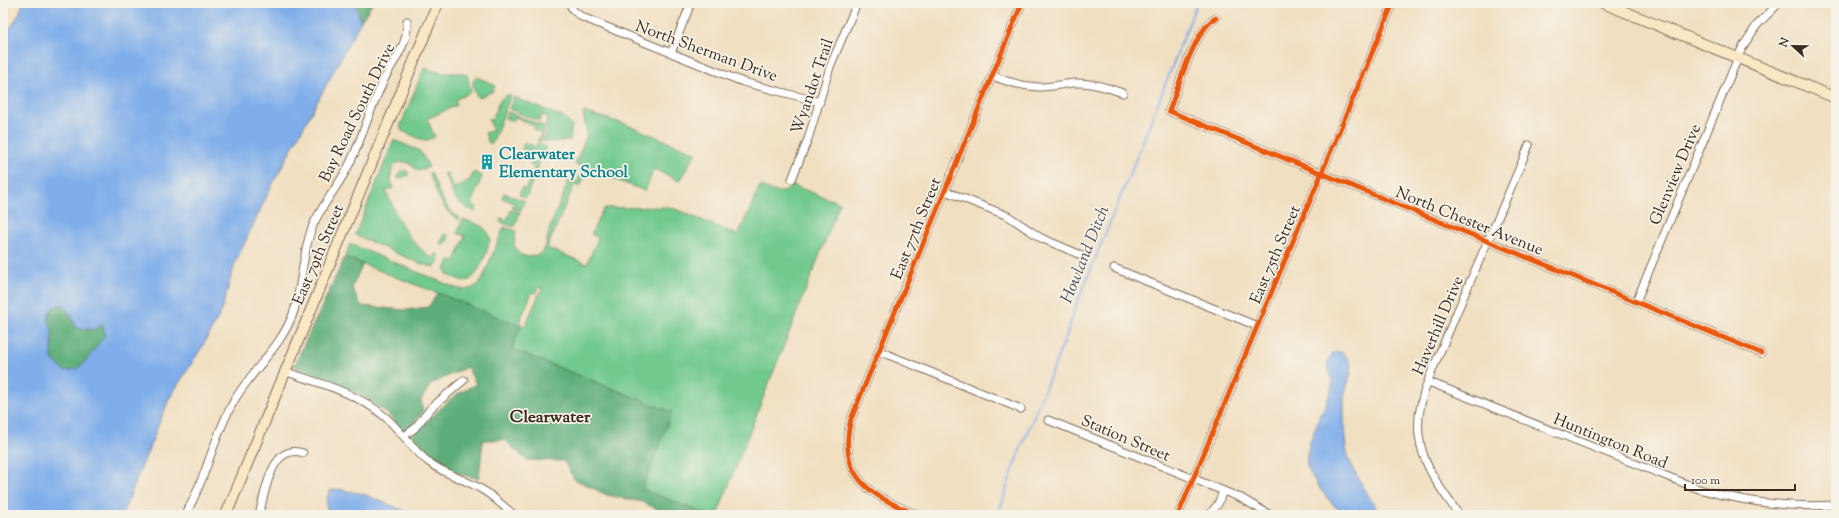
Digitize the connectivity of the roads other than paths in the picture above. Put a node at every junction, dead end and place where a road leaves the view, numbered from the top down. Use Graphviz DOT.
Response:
graph roads {
  1 [pos="568,3"];
  2 [pos="691,3"];
  3 [pos="857,3"];
  4 [pos="1022,3"];
  5 [pos="1393,3"];
  6 [pos="1603,3"];
  7 [pos="1779,3"];
  8 [pos="435,4"];
  9 [pos="1216,18"];
  10 [pos="407,21"];
  11 [pos="671,52"];
  12 [pos="1738,58"];
  13 [pos="992,76"];
  14 [pos="1123,93"];
  15 [pos="1836,98"];
  16 [pos="820,102"];
  17 [pos="1529,145"];
  18 [pos="1322,173"];
  19 [pos="792,179"];
  20 [pos="945,191"];
  21 [pos="1488,242"];
  22 [pos="1081,255"];
  23 [pos="1114,268"];
  24 [pos="1636,302"];
  25 [pos="1257,326"];
  26 [pos="879,351"];
  27 [pos="1761,353"];
  28 [pos="284,371"];
  29 [pos="464,380"];
  30 [pos="1429,382"];
  31 [pos="1021,408"];
  32 [pos="1048,420"];
  33 [pos="404,436"];
  34 [pos="303,453"];
  35 [pos="1193,480"];
  36 [pos="1223,491"];
  37 [pos="1836,505"];
  38 [pos="185,515"];
  39 [pos="226,515"];
  40 [pos="259,515"];
  41 [pos="515,515"];
  42 [pos="918,515"];
  43 [pos="1178,515"];
  44 [pos="1209,515"];
  45 [pos="1270,515"];
  46 [pos="1459,515"];
  1 -- 11 [label="street, North Sherman Drive"];
  2 -- 11 [label="street"];
  3 -- 16 [label="street, Wyandot Trail"];
  4 -- 13 [label="street, East 77th Street"];
  5 -- 18 [label="street, East 75th Street"];
  6 -- 12 [label="street"];
  7 -- 12 [label="street, Glenview Drive"];
  8 -- 28 [label="street, East 79th Street"];
  9 -- 18 [label="street, North Chester Avenue"];
  10 -- 38 [label="street, Bay Road South Drive"];
  11 -- 16 [label="street, North Sherman Drive"];
  12 -- 15 [label="street"];
  12 -- 24 [label="street, Glenview Drive"];
  13 -- 14 [label="street"];
  13 -- 20 [label="street, East 77th Street"];
  16 -- 19 [label="street, Wyandot Trail"];
  17 -- 21 [label="street, Haverhill Drive"];
  18 -- 21 [label="street, North Chester Avenue"];
  18 -- 25 [label="street, East 75th Street"];
  20 -- 22 [label="street"];
  20 -- 26 [label="street, East 77th Street"];
  21 -- 24 [label="street, North Chester Avenue"];
  21 -- 30 [label="street, Haverhill Drive"];
  23 -- 25 [label="street"];
  24 -- 27 [label="street, North Chester Avenue"];
  25 -- 35 [label="street, East 75th Street"];
  26 -- 31 [label="street"];
  26 -- 42 [label="street, East 77th Street"];
  28 -- 33 [label="street"];
  28 -- 39 [label="street, East 79th Street"];
  29 -- 33 [label="street"];
  30 -- 37 [label="street, Huntington Road"];
  30 -- 46 [label="street, Haverhill Drive"];
  32 -- 35 [label="street, Station Street"];
  33 -- 41 [label="street"];
  34 -- 40 [label="street"];
  35 -- 36 [label="street, Station Street"];
  35 -- 43 [label="street, East 75th Street"];
  36 -- 44 [label="street"];
  36 -- 45 [label="street, Station Street"];
}
